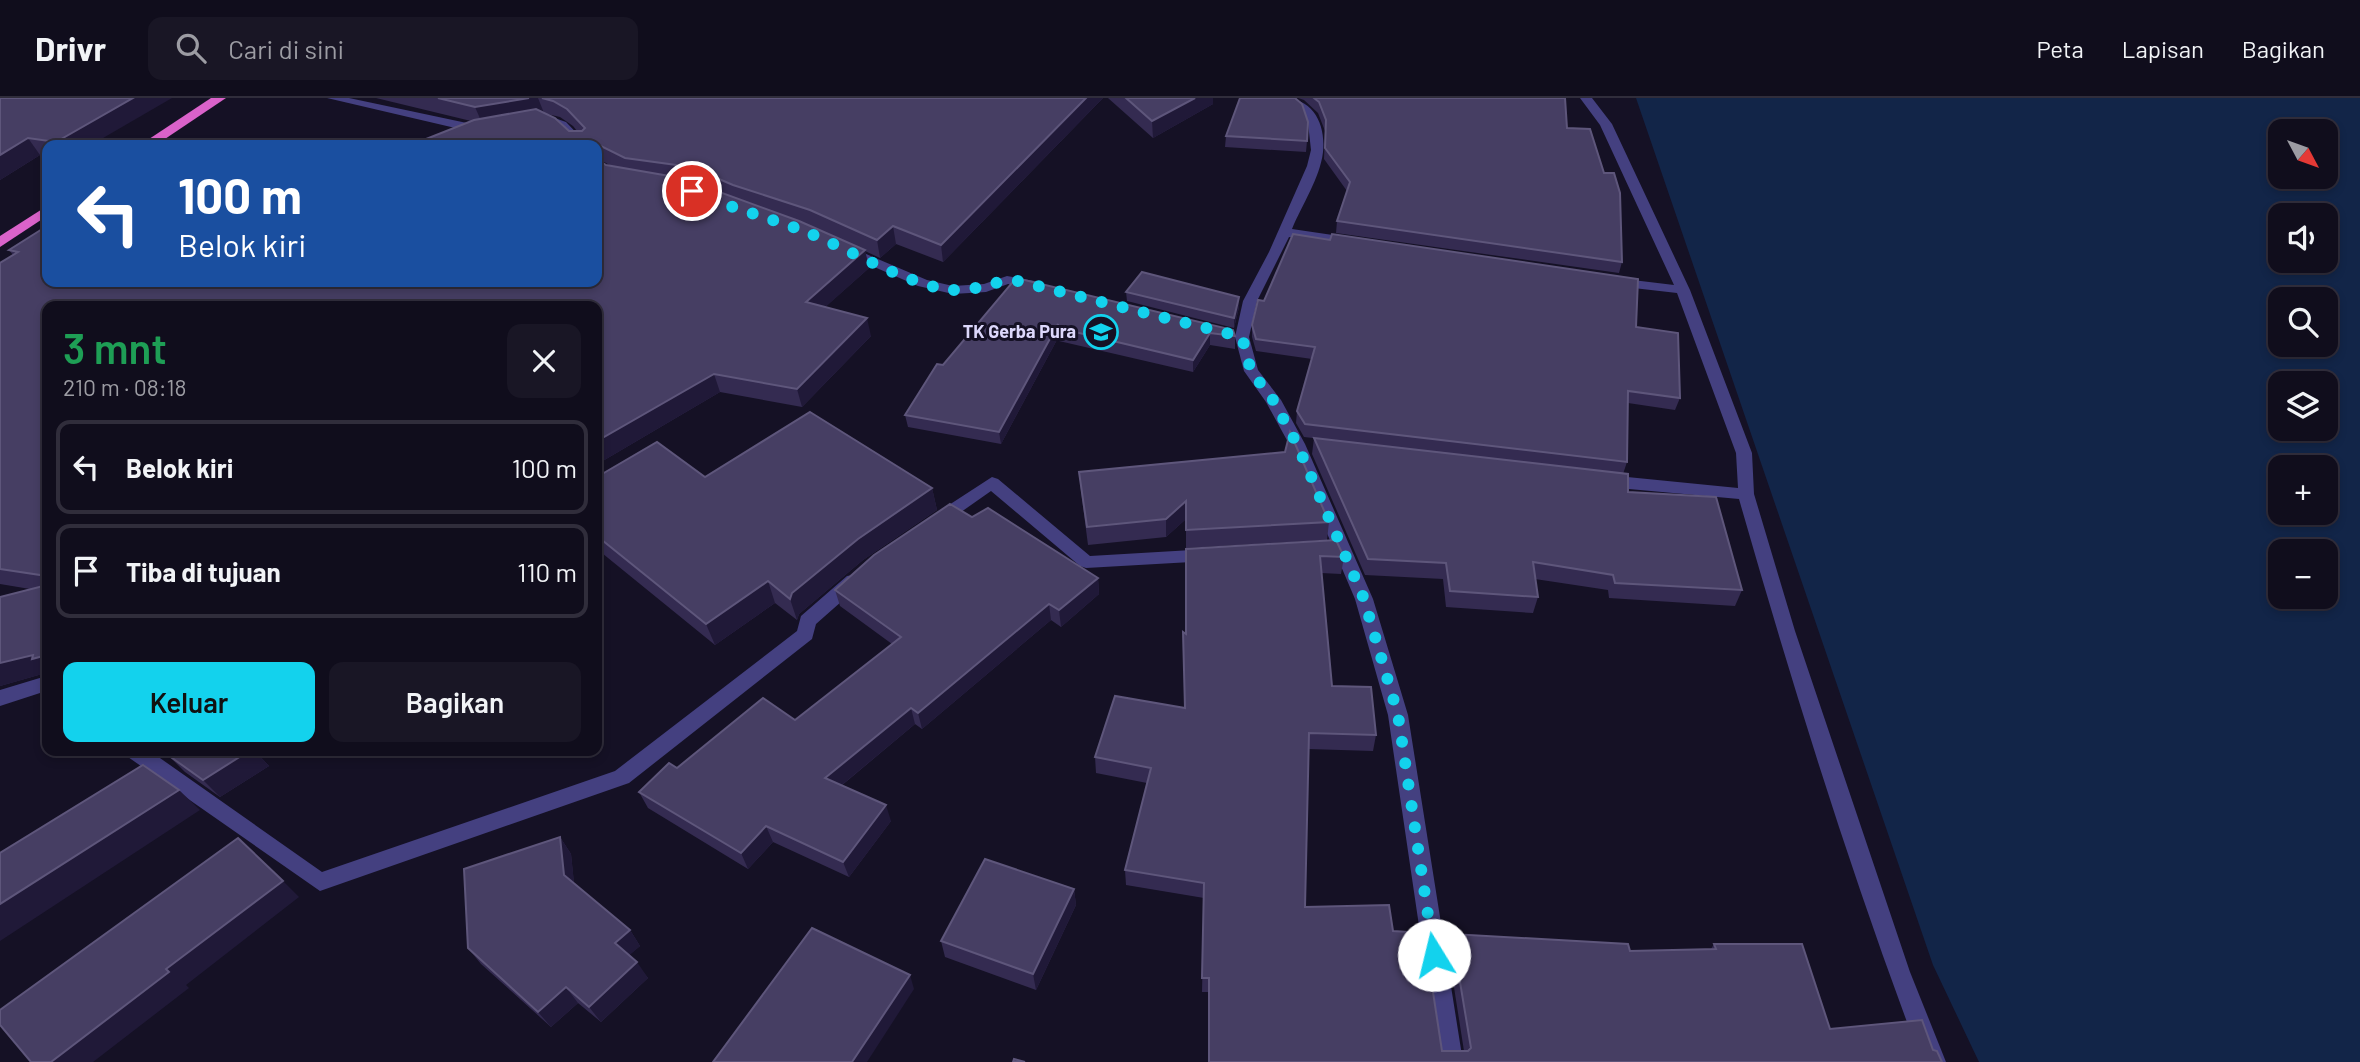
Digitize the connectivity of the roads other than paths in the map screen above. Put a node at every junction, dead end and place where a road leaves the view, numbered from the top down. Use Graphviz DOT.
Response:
graph roads {
  1 [pos="220,98"];
  2 [pos="333,98"];
  3 [pos="1289,98"];
  4 [pos="1586,98"];
  5 [pos="524,119"];
  6 [pos="496,130"];
  7 [pos="154,140"];
  8 [pos="578,140"];
  9 [pos="42,213"];
  10 [pos="1284,232"];
  11 [pos="828,241"];
  12 [pos="0,243"];
  13 [pos="1361,244"];
  14 [pos="1608,281"];
  15 [pos="1053,289"];
  16 [pos="1684,290"];
  17 [pos="1585,479"];
  18 [pos="1746,494"];
  19 [pos="926,528"];
  20 [pos="1234,554"];
  21 [pos="871,566"];
  22 [pos="42,684"];
  23 [pos="0,698"];
  24 [pos="142,756"];
  25 [pos="1451,1062"];
  26 [pos="1934,1062"];
  1 -- 7 [label="highway"];
  2 -- 6 [label="street"];
  3 -- 10 [label="street"];
  4 -- 16 [label="street"];
  5 -- 8 [label="street"];
  9 -- 12 [label="highway"];
  10 -- 13 [label="street"];
  10 -- 25 [label="street"];
  11 -- 15 [label="street"];
  14 -- 16 [label="street"];
  16 -- 18 [label="street"];
  17 -- 18 [label="street"];
  18 -- 26 [label="street"];
  19 -- 20 [label="street"];
  21 -- 24 [label="street"];
  22 -- 23 [label="street"];
}
